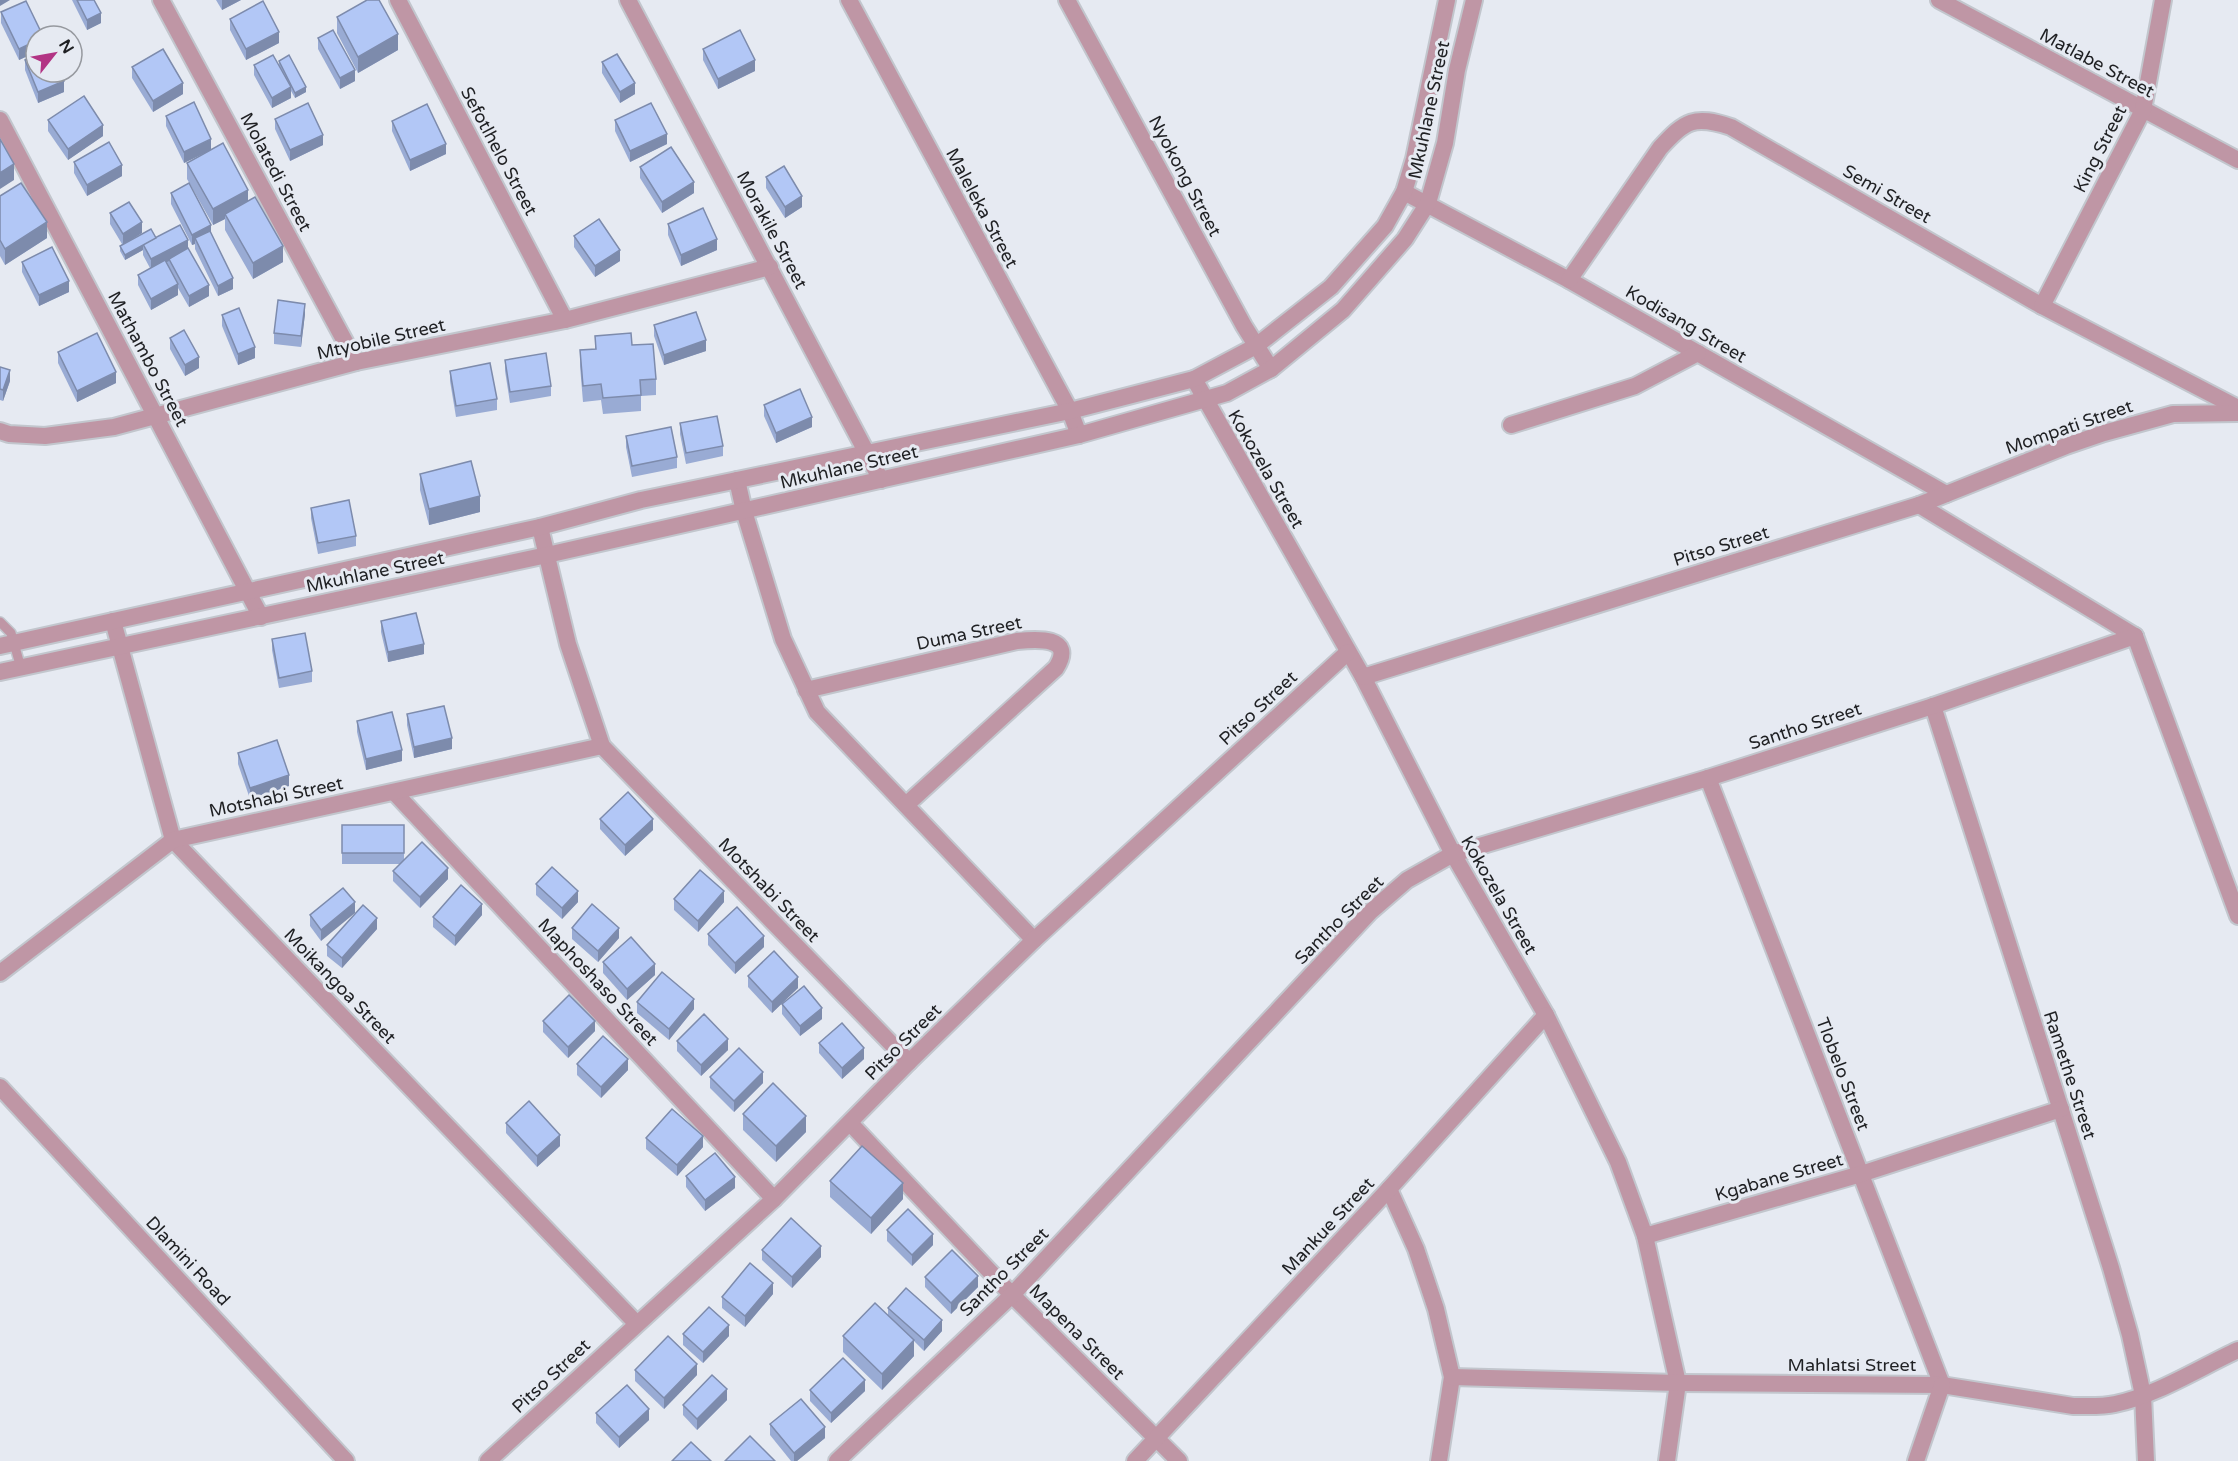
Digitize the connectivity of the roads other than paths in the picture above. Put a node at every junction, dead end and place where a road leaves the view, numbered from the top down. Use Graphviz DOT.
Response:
graph roads {
  1 [pos="161,0"];
  2 [pos="398,0"];
  3 [pos="628,0"];
  4 [pos="849,0"];
  5 [pos="1068,0"];
  6 [pos="1447,0"];
  7 [pos="1474,0"];
  8 [pos="1939,0"];
  9 [pos="2163,0"];
  10 [pos="1970,8"];
  11 [pos="2143,110"];
  12 [pos="0,120"];
  13 [pos="2238,160"];
  14 [pos="1404,192"];
  15 [pos="1428,203"];
  16 [pos="770,267"];
  17 [pos="1569,280"];
  18 [pos="2042,306"];
  19 [pos="565,320"];
  20 [pos="1256,346"];
  21 [pos="1698,353"];
  22 [pos="356,362"];
  23 [pos="1271,369"];
  24 [pos="1194,379"];
  25 [pos="1205,400"];
  26 [pos="2238,408"];
  27 [pos="1070,411"];
  28 [pos="2238,413"];
  29 [pos="157,416"];
  30 [pos="1510,425"];
  31 [pos="0,430"];
  32 [pos="1079,435"];
  33 [pos="868,454"];
  34 [pos="737,480"];
  35 [pos="881,480"];
  36 [pos="1946,494"];
  37 [pos="1919,505"];
  38 [pos="744,511"];
  39 [pos="540,527"];
  40 [pos="546,555"];
  41 [pos="246,591"];
  42 [pos="261,617"];
  43 [pos="112,621"];
  44 [pos="0,622"];
  45 [pos="2135,636"];
  46 [pos="7,645"];
  47 [pos="119,648"];
  48 [pos="1348,652"];
  49 [pos="21,668"];
  50 [pos="0,672"];
  51 [pos="1363,677"];
  52 [pos="806,690"];
  53 [pos="1933,706"];
  54 [pos="602,746"];
  55 [pos="1708,778"];
  56 [pos="394,792"];
  57 [pos="906,805"];
  58 [pos="173,840"];
  59 [pos="1453,854"];
  60 [pos="2238,916"];
  61 [pos="1034,940"];
  62 [pos="0,973"];
  63 [pos="1546,1015"];
  64 [pos="909,1062"];
  65 [pos="0,1087"];
  66 [pos="2061,1109"];
  67 [pos="850,1123"];
  68 [pos="1861,1174"];
  69 [pos="1389,1189"];
  70 [pos="774,1199"];
  71 [pos="1645,1236"];
  72 [pos="1012,1295"];
  73 [pos="636,1323"];
  74 [pos="2238,1350"];
  75 [pos="1452,1377"];
  76 [pos="1678,1383"];
  77 [pos="1942,1385"];
  78 [pos="2143,1395"];
  79 [pos="1156,1437"];
  80 [pos="346,1461"];
  81 [pos="488,1461"];
  82 [pos="837,1461"];
  83 [pos="1135,1461"];
  84 [pos="1179,1461"];
  85 [pos="1439,1461"];
  86 [pos="1666,1461"];
  87 [pos="1916,1461"];
  88 [pos="2146,1461"];
  1 -- 22 [label="street, Molatedi Street"];
  2 -- 19 [label="street, Sefotlhelo Street"];
  3 -- 16 [label="street, Morakile Street"];
  4 -- 27 [label="street, Maleleka Street"];
  5 -- 20 [label="street, Nyokong Street"];
  6 -- 14 [label="street, Mkuhlane Street"];
  7 -- 15 [label="street, Mkuhlane Street"];
  8 -- 10 [label="street, Matlabe Street"];
  9 -- 11 [label="street, King Street"];
  10 -- 11 [label="street, Matlabe Street"];
  11 -- 13 [label="street, Matlabe Street"];
  11 -- 18 [label="street, King Street"];
  12 -- 29 [label="street, Mathambo Street"];
  14 -- 15 [label="street, Kodisang Street"];
  14 -- 20 [label="street, Mkuhlane Street"];
  15 -- 17 [label="street, Kodisang Street"];
  15 -- 23 [label="street, Mkuhlane Street"];
  16 -- 19 [label="street, Mtyobile Street"];
  16 -- 33 [label="street, Morakile Street"];
  17 -- 18 [label="street, Semi Street"];
  17 -- 21 [label="street, Kodisang Street"];
  18 -- 26 [label="street, Semi Street"];
  19 -- 22 [label="street, Mtyobile Street"];
  20 -- 23 [label="street, Nyokong Street"];
  20 -- 24 [label="street, Mkuhlane Street"];
  21 -- 30 [label="street"];
  21 -- 36 [label="street, Kodisang Street"];
  22 -- 29 [label="street, Mtyobile Street"];
  23 -- 25 [label="street, Mkuhlane Street"];
  24 -- 25 [label="street, Kokozela Street"];
  24 -- 27 [label="street, Mkuhlane Street"];
  25 -- 32 [label="street, Mkuhlane Street"];
  25 -- 48 [label="street, Kokozela Street"];
  27 -- 32 [label="street, Maleleka Street"];
  27 -- 33 [label="street, Mkuhlane Street"];
  28 -- 36 [label="street, Mompati Street"];
  29 -- 31 [label="street, Mtyobile Street"];
  29 -- 41 [label="street, Mathambo Street"];
  32 -- 35 [label="street, Mkuhlane Street"];
  33 -- 34 [label="street, Mkuhlane Street"];
  33 -- 35 [label="street, Morakile Street"];
  34 -- 38 [label="street"];
  34 -- 39 [label="street, Mkuhlane Street"];
  35 -- 38 [label="street, Mkuhlane Street"];
  36 -- 37 [label="street, Mompati Street"];
  37 -- 45 [label="street"];
  37 -- 51 [label="street, Pitso Street"];
  38 -- 40 [label="street, Mkuhlane Street"];
  38 -- 52 [label="street"];
  39 -- 40 [label="street, Motshabi Street"];
  39 -- 41 [label="street, Mkuhlane Street"];
  40 -- 42 [label="street, Mkuhlane Street"];
  40 -- 54 [label="street, Motshabi Street"];
  41 -- 42 [label="street, Mathambo Street"];
  41 -- 43 [label="street, Mkuhlane Street"];
  42 -- 47 [label="street, Mkuhlane Street"];
  43 -- 46 [label="street, Mkuhlane Street"];
  43 -- 47 [label="street, Moikangoa Street"];
  44 -- 46 [label="lane"];
  45 -- 53 [label="street, Santho Street"];
  45 -- 60 [label="street"];
  46 -- 49 [label="lane"];
  47 -- 49 [label="street, Mkuhlane Street"];
  47 -- 58 [label="street, Moikangoa Street"];
  48 -- 51 [label="street, Kokozela Street"];
  48 -- 61 [label="street, Pitso Street"];
  49 -- 50 [label="street, Mkuhlane Street"];
  51 -- 59 [label="street, Kokozela Street"];
  52 -- 57 [label="street"];
  52 -- 57 [label="street, Duma Street"];
  53 -- 55 [label="street, Santho Street"];
  53 -- 66 [label="street, Ramethe Street"];
  54 -- 56 [label="street, Motshabi Street"];
  54 -- 64 [label="street, Motshabi Street"];
  55 -- 59 [label="street, Santho Street"];
  55 -- 68 [label="street, Tlobelo Street"];
  56 -- 58 [label="street, Motshabi Street"];
  56 -- 70 [label="street, Maphoshaso Street"];
  57 -- 61 [label="street"];
  58 -- 62 [label="street, Motshabi Street"];
  58 -- 73 [label="street, Moikangoa Street"];
  59 -- 63 [label="street, Kokozela Street"];
  59 -- 72 [label="street, Santho Street"];
  61 -- 64 [label="street, Pitso Street"];
  63 -- 69 [label="street, Mankue Street"];
  63 -- 71 [label="street, Kokozela Street"];
  64 -- 67 [label="street, Pitso Street"];
  65 -- 80 [label="street, Dlamini Road"];
  66 -- 68 [label="street, Kgabane Street"];
  66 -- 78 [label="street, Ramethe Street"];
  67 -- 70 [label="street, Pitso Street"];
  67 -- 72 [label="street, Mapena Street"];
  68 -- 71 [label="street, Kgabane Street"];
  68 -- 77 [label="street, Tlobelo Street"];
  69 -- 75 [label="street"];
  69 -- 79 [label="street, Mankue Street"];
  70 -- 73 [label="street, Pitso Street"];
  71 -- 76 [label="street, Kokozela Street"];
  72 -- 79 [label="street, Mapena Street"];
  72 -- 82 [label="street, Santho Street"];
  73 -- 81 [label="street, Pitso Street"];
  74 -- 78 [label="street, Mahlatsi Street"];
  75 -- 76 [label="street, Mahlatsi Street"];
  75 -- 85 [label="street"];
  76 -- 77 [label="street, Mahlatsi Street"];
  76 -- 86 [label="street, Kokozela Street"];
  77 -- 78 [label="street, Mahlatsi Street"];
  77 -- 87 [label="street"];
  78 -- 88 [label="street, Ramethe Street"];
  79 -- 83 [label="street, Mankue Street"];
  79 -- 84 [label="street, Mapena Street"];
}
